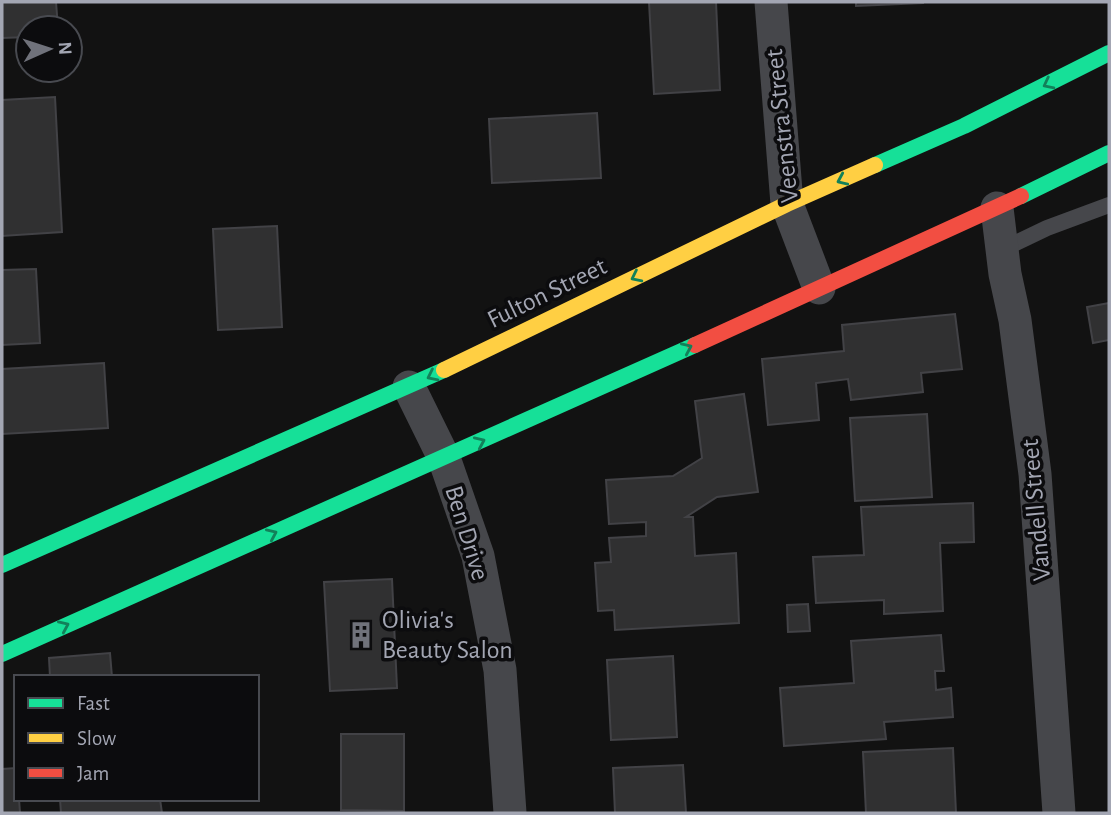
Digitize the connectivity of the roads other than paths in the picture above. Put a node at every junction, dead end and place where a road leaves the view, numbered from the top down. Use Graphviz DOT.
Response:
graph roads {
  1 [pos="771,2"];
  2 [pos="1109,53"];
  3 [pos="1109,153"];
  4 [pos="787,204"];
  5 [pos="1109,205"];
  6 [pos="997,208"];
  7 [pos="1003,249"];
  8 [pos="819,288"];
  9 [pos="409,387"];
  10 [pos="444,458"];
  11 [pos="2,565"];
  12 [pos="2,654"];
  13 [pos="510,813"];
  14 [pos="1059,813"];
  1 -- 4 [label="street, Veenstra Street"];
  2 -- 4 [label="main road, Fulton Street, one-way"];
  3 -- 6 [label="main road"];
  4 -- 8 [label="street, Veenstra Street"];
  4 -- 9 [label="main road, Fulton Street, one-way"];
  5 -- 7 [label="lane"];
  6 -- 7 [label="street, Vandell Street"];
  6 -- 8 [label="main road"];
  7 -- 14 [label="street, Vandell Street"];
  10 -- 8 [label="main road, one-way"];
  9 -- 10 [label="street, Ben Drive"];
  9 -- 11 [label="main road, Fulton Street"];
  12 -- 10 [label="main road, one-way"];
  10 -- 13 [label="street, Ben Drive"];
}
